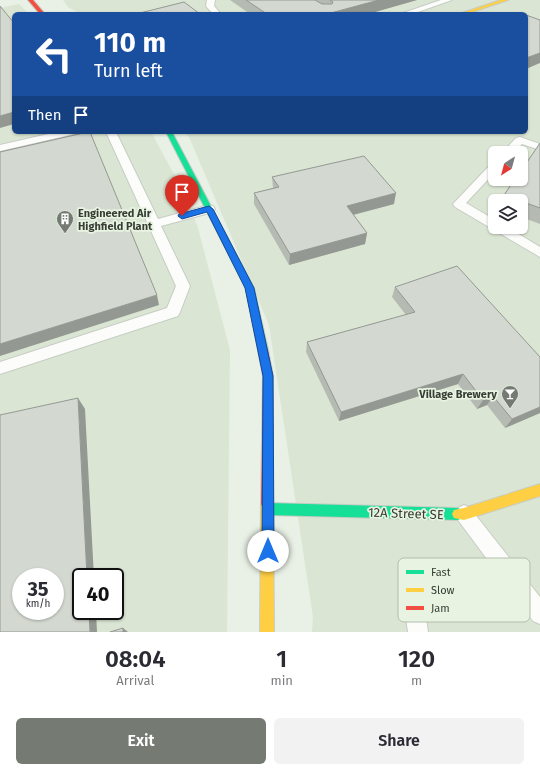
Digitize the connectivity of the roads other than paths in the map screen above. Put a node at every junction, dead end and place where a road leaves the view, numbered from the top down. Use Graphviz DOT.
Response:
graph roads {
  1 [pos="30,0"];
  2 [pos="211,0"];
  3 [pos="448,0"];
  4 [pos="506,0"];
  5 [pos="42,12"];
  6 [pos="215,12"];
  7 [pos="410,12"];
  8 [pos="467,12"];
  9 [pos="61,134"];
  10 [pos="112,134"];
  11 [pos="170,134"];
  12 [pos="514,146"];
  13 [pos="540,147"];
  14 [pos="0,148"];
  15 [pos="488,173"];
  16 [pos="209,209"];
  17 [pos="488,221"];
  18 [pos="154,224"];
  19 [pos="509,234"];
  20 [pos="540,253"];
  21 [pos="0,368"];
  22 [pos="540,490"];
  23 [pos="268,509"];
  24 [pos="464,514"];
  25 [pos="497,558"];
  26 [pos="530,601"];
  27 [pos="540,614"];
  28 [pos="417,622"];
  29 [pos="267,632"];
  30 [pos="418,632"];
  1 -- 5 [label="street"];
  2 -- 6 [label="lane"];
  3 -- 7 [label="lane"];
  4 -- 8 [label="street"];
  9 -- 14 [label="lane"];
  10 -- 18 [label="lane"];
  11 -- 16 [label="street"];
  12 -- 13 [label="lane"];
  15 -- 17 [label="lane"];
  16 -- 18 [label="lane"];
  16 -- 23 [label="street"];
  18 -- 21 [label="lane"];
  19 -- 20 [label="lane"];
  22 -- 24 [label="street, 12A Street SE"];
  23 -- 24 [label="street, 12A Street SE"];
  23 -- 29 [label="street"];
  24 -- 25 [label="lane"];
  26 -- 27 [label="lane"];
  28 -- 30 [label="lane"];
}
